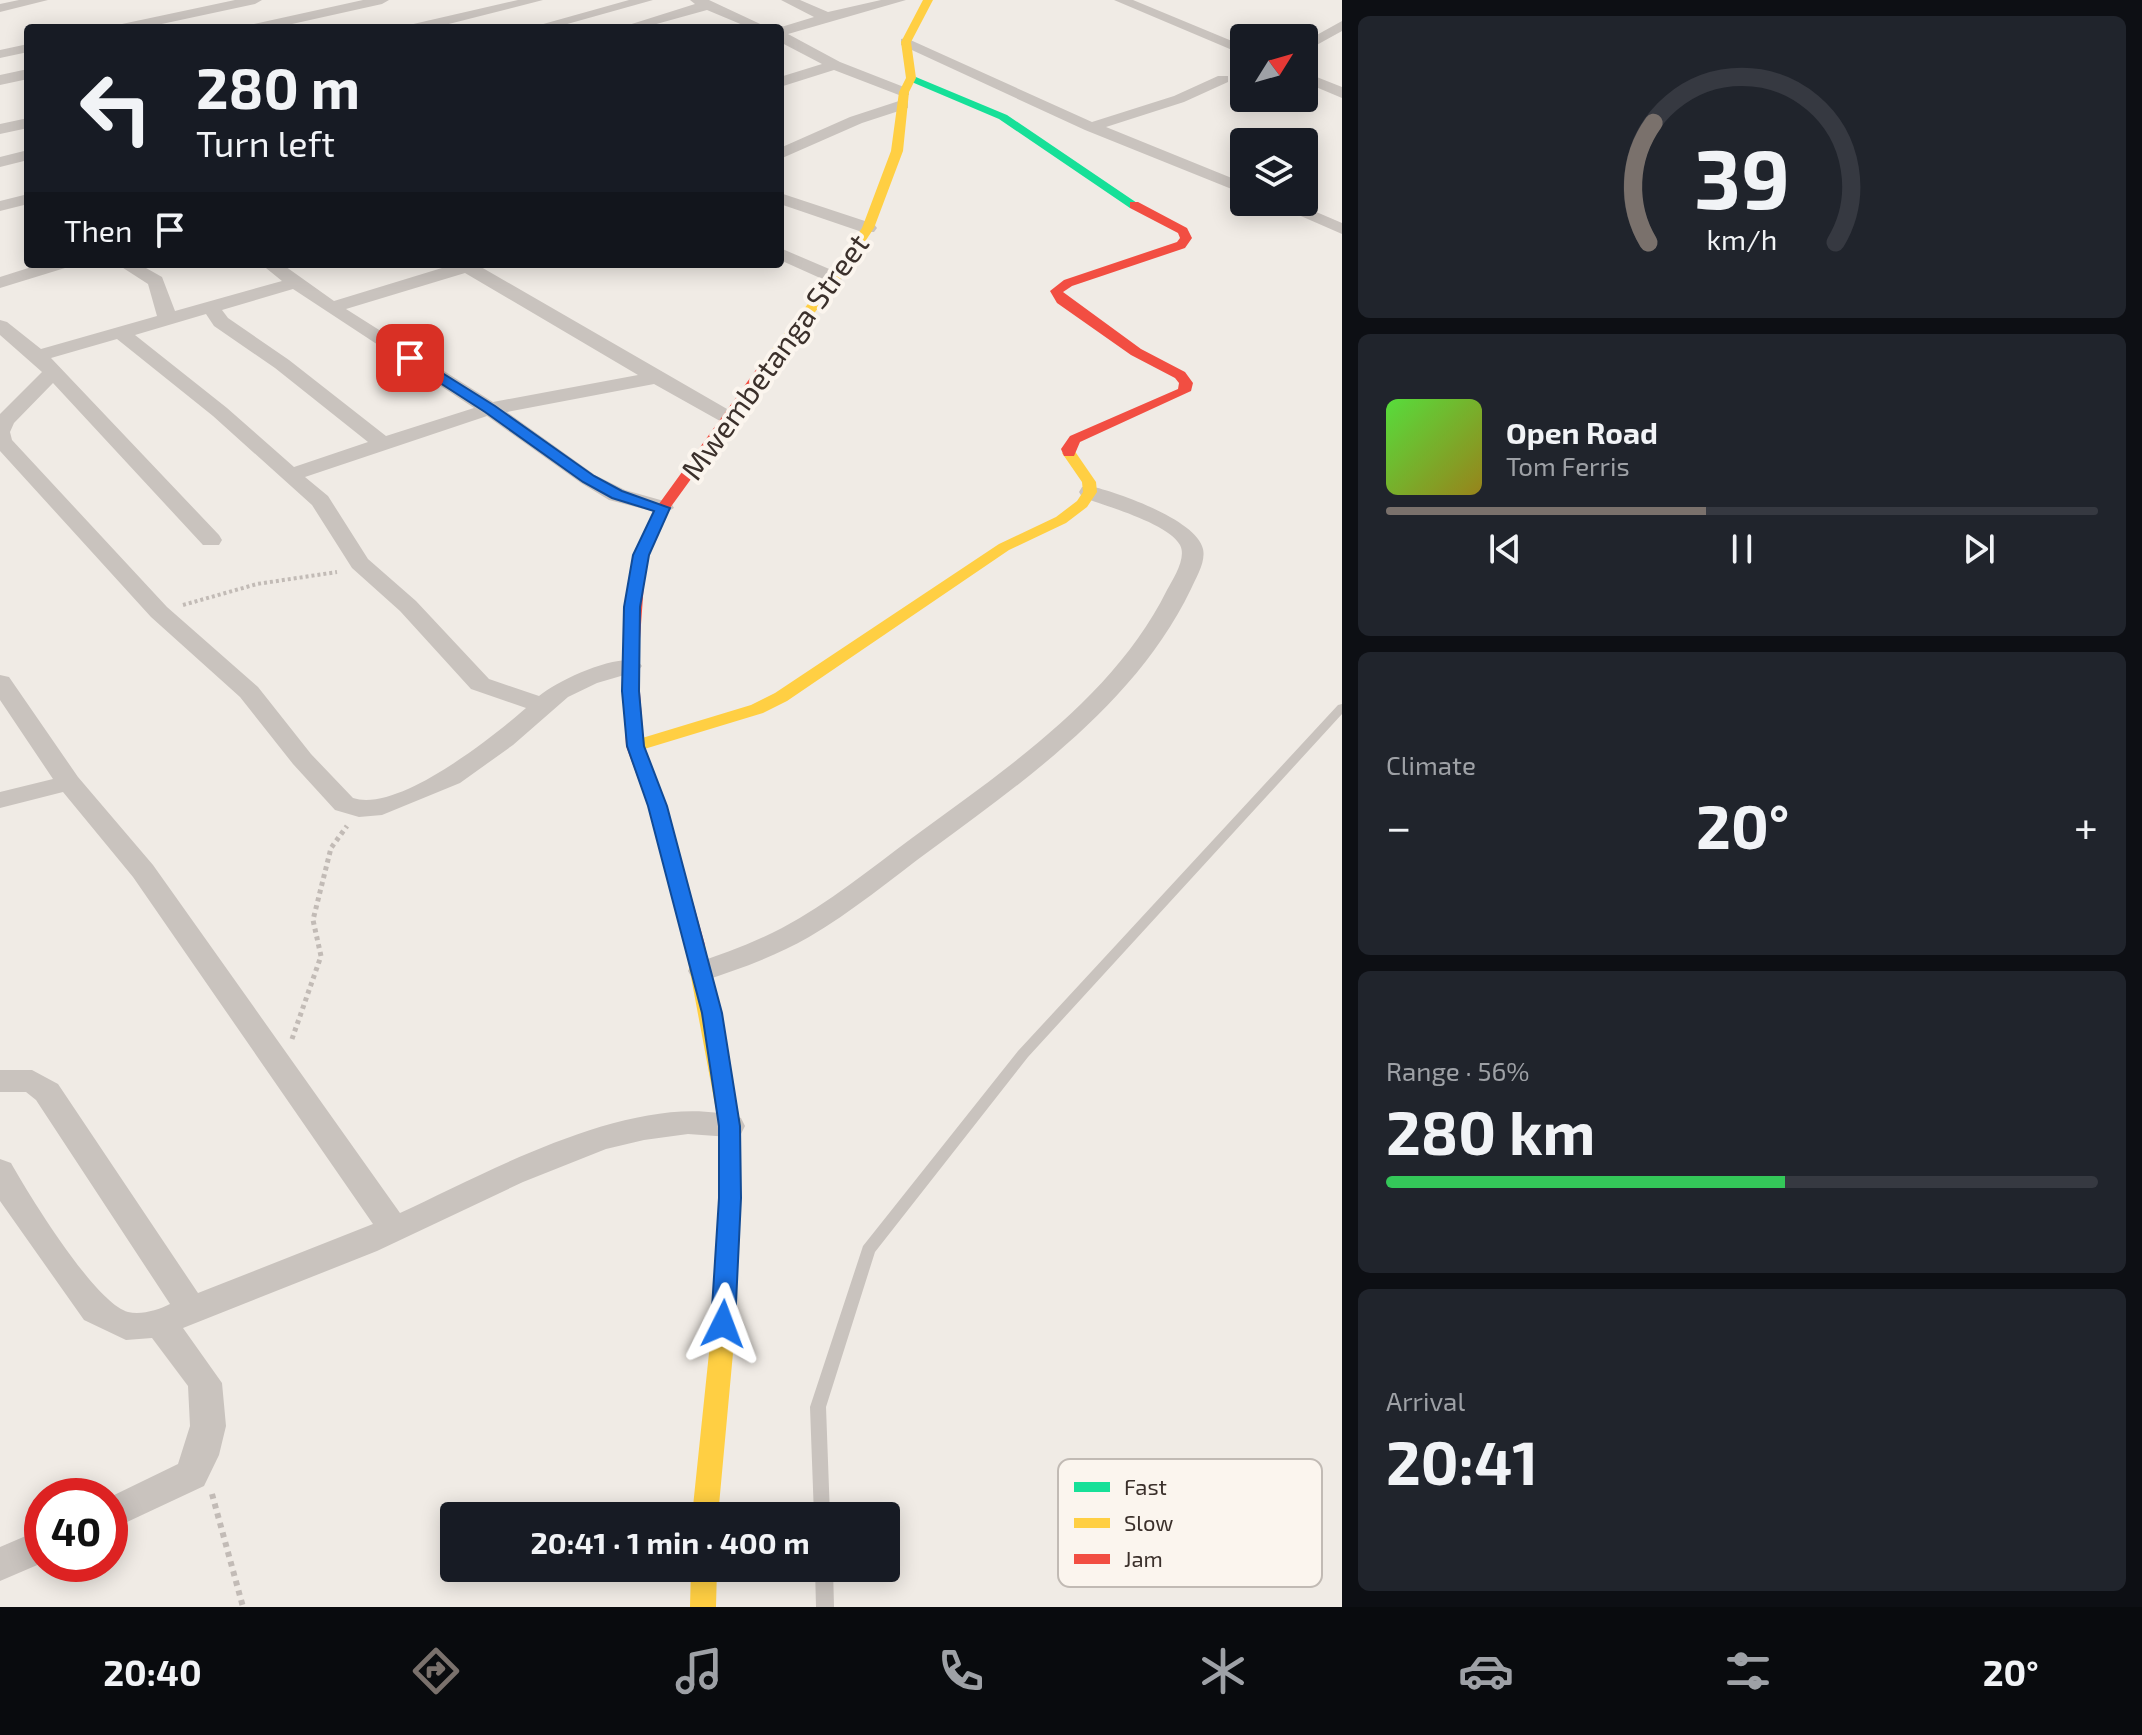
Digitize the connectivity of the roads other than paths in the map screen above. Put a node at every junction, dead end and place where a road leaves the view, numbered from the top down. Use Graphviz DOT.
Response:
graph roads {
  1 [pos="41,0"];
  2 [pos="178,0"];
  3 [pos="255,0"];
  4 [pos="314,0"];
  5 [pos="382,0"];
  6 [pos="536,0"];
  7 [pos="646,0"];
  8 [pos="788,0"];
  9 [pos="899,0"];
  10 [pos="928,0"];
  11 [pos="1121,0"];
  12 [pos="702,3"];
  13 [pos="0,8"];
  14 [pos="333,11"];
  15 [pos="196,13"];
  16 [pos="827,17"];
  17 [pos="351,22"];
  18 [pos="142,24"];
  19 [pos="273,24"];
  20 [pos="431,24"];
  21 [pos="552,24"];
  22 [pos="638,24"];
  23 [pos="752,24"];
  24 [pos="1342,25"];
  25 [pos="784,33"];
  26 [pos="784,36"];
  27 [pos="1318,40"];
  28 [pos="906,42"];
  29 [pos="1230,45"];
  30 [pos="24,49"];
  31 [pos="0,54"];
  32 [pos="835,65"];
  33 [pos="24,75"];
  34 [pos="1223,79"];
  35 [pos="0,80"];
  36 [pos="784,81"];
  37 [pos="1318,83"];
  38 [pos="906,91"];
  39 [pos="1342,93"];
  40 [pos="24,124"];
  41 [pos="1091,127"];
  42 [pos="0,129"];
  43 [pos="784,152"];
  44 [pos="24,156"];
  45 [pos="0,162"];
  46 [pos="1230,184"];
  47 [pos="784,199"];
  48 [pos="24,200"];
  49 [pos="0,206"];
  50 [pos="1311,216"];
  51 [pos="868,228"];
  52 [pos="1342,229"];
  53 [pos="784,255"];
  54 [pos="47,268"];
  55 [pos="133,268"];
  56 [pos="275,268"];
  57 [pos="460,268"];
  58 [pos="475,268"];
  59 [pos="835,278"];
  60 [pos="0,283"];
  61 [pos="296,283"];
  62 [pos="211,307"];
  63 [pos="331,308"];
  64 [pos="168,320"];
  65 [pos="0,326"];
  66 [pos="121,333"];
  67 [pos="38,356"];
  68 [pos="51,374"];
  69 [pos="656,378"];
  70 [pos="490,409"];
  71 [pos="727,417"];
  72 [pos="0,432"];
  73 [pos="381,442"];
  74 [pos="292,474"];
  75 [pos="1090,492"];
  76 [pos="663,508"];
  77 [pos="211,540"];
  78 [pos="630,666"];
  79 [pos="0,682"];
  80 [pos="543,706"];
  81 [pos="1342,707"];
  82 [pos="635,746"];
  83 [pos="69,783"];
  84 [pos="0,800"];
  85 [pos="702,971"];
  86 [pos="0,1081"];
  87 [pos="730,1126"];
  88 [pos="0,1171"];
  89 [pos="10,1212"];
  90 [pos="394,1229"];
  91 [pos="176,1316"];
  92 [pos="706,1502"];
  93 [pos="821,1502"];
  94 [pos="128,1505"];
  95 [pos="704,1582"];
  96 [pos="824,1582"];
  97 [pos="703,1607"];
  98 [pos="825,1607"];
  1 -- 13 [label="street"];
  2 -- 15 [label="street"];
  3 -- 15 [label="street"];
  4 -- 14 [label="street"];
  5 -- 14 [label="street"];
  6 -- 20 [label="street"];
  7 -- 21 [label="street"];
  8 -- 16 [label="street"];
  9 -- 16 [label="street"];
  10 -- 28 [label="street"];
  11 -- 29 [label="street"];
  12 -- 22 [label="street"];
  12 -- 23 [label="street"];
  14 -- 17 [label="street"];
  14 -- 19 [label="street"];
  15 -- 18 [label="street"];
  16 -- 25 [label="street"];
  24 -- 27 [label="street"];
  26 -- 32 [label="street"];
  28 -- 38 [label="street, Mwembetanga Street"];
  28 -- 41 [label="street"];
  30 -- 31 [label="street"];
  32 -- 36 [label="street"];
  32 -- 38 [label="street"];
  33 -- 35 [label="street"];
  34 -- 41 [label="street"];
  37 -- 39 [label="street"];
  38 -- 43 [label="street"];
  38 -- 51 [label="street, Mwembetanga Street"];
  38 -- 75 [label="street"];
  40 -- 42 [label="street"];
  41 -- 46 [label="street"];
  44 -- 45 [label="street"];
  47 -- 51 [label="street"];
  48 -- 49 [label="street"];
  50 -- 52 [label="street"];
  51 -- 59 [label="street, Mwembetanga Street"];
  53 -- 59 [label="street"];
  54 -- 60 [label="street"];
  55 -- 64 [label="street"];
  56 -- 61 [label="street"];
  57 -- 63 [label="street"];
  58 -- 69 [label="street"];
  59 -- 71 [label="street, Mwembetanga Street"];
  61 -- 62 [label="street"];
  61 -- 63 [label="street"];
  62 -- 64 [label="street"];
  62 -- 73 [label="street"];
  63 -- 70 [label="street"];
  64 -- 66 [label="street"];
  65 -- 67 [label="street"];
  66 -- 67 [label="street"];
  66 -- 74 [label="street"];
  67 -- 68 [label="street"];
  68 -- 72 [label="street"];
  68 -- 77 [label="street"];
  69 -- 70 [label="street"];
  69 -- 71 [label="street"];
  70 -- 73 [label="street"];
  70 -- 76 [label="street"];
  71 -- 76 [label="street, Mwembetanga Street"];
  72 -- 80 [label="street"];
  73 -- 74 [label="street"];
  74 -- 80 [label="street"];
  75 -- 82 [label="street"];
  75 -- 85 [label="street"];
  76 -- 78 [label="street, Mwembetanga Street"];
  78 -- 80 [label="street"];
  78 -- 82 [label="street, Mwembetanga Street"];
  79 -- 83 [label="street"];
  81 -- 93 [label="lane"];
  82 -- 85 [label="street, Mwembetanga Street"];
  83 -- 84 [label="street"];
  83 -- 90 [label="street"];
  85 -- 87 [label="street, Mwembetanga Street"];
  86 -- 91 [label="street"];
  87 -- 90 [label="street"];
  87 -- 92 [label="street, Mwembetanga Street"];
  88 -- 89 [label="street"];
  89 -- 91 [label="street"];
  90 -- 91 [label="street"];
  91 -- 94 [label="street"];
  95 -- 97 [label="street"];
  96 -- 98 [label="lane"];
}
